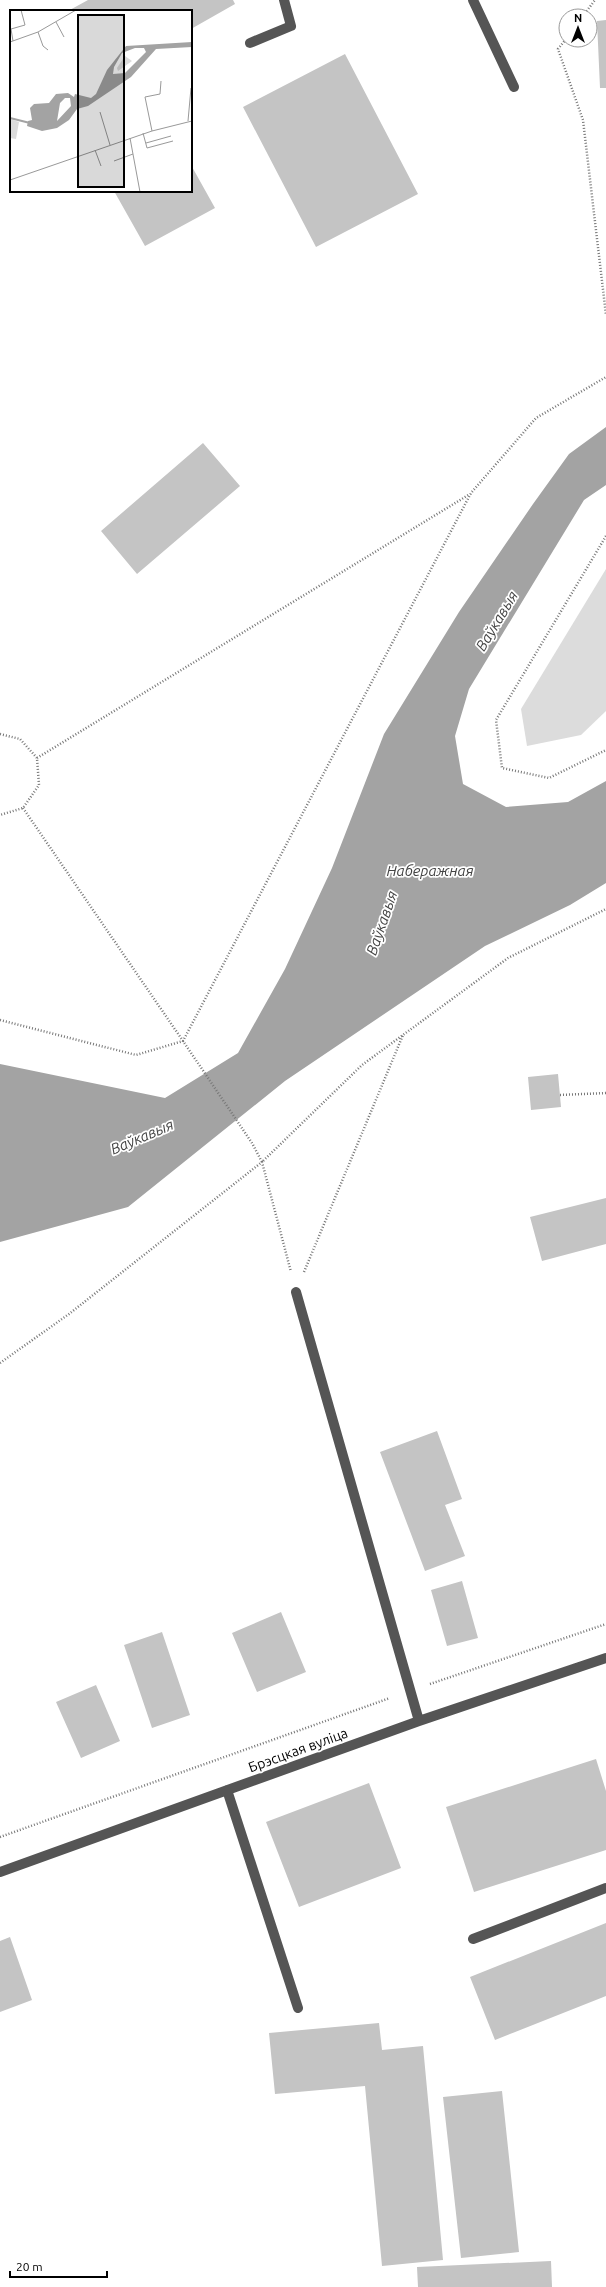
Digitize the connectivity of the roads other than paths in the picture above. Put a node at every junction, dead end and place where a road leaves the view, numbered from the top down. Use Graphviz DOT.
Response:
graph roads {
  1 [pos="284,0"];
  2 [pos="473,0"];
  3 [pos="250,43"];
  4 [pos="514,87"];
  5 [pos="296,1292"];
  6 [pos="606,1658"];
  7 [pos="419,1722"];
  8 [pos="227,1790"];
  9 [pos="0,1872"];
  10 [pos="606,1888"];
  11 [pos="473,1939"];
  12 [pos="298,2008"];
  1 -- 3 [label="street"];
  2 -- 4 [label="street"];
  5 -- 7 [label="street"];
  6 -- 7 [label="street, Брэсцкая вуліца"];
  7 -- 8 [label="street, Брэсцкая вуліца"];
  8 -- 9 [label="street, Брэсцкая вуліца"];
  8 -- 12 [label="street"];
  10 -- 11 [label="street"];
}
